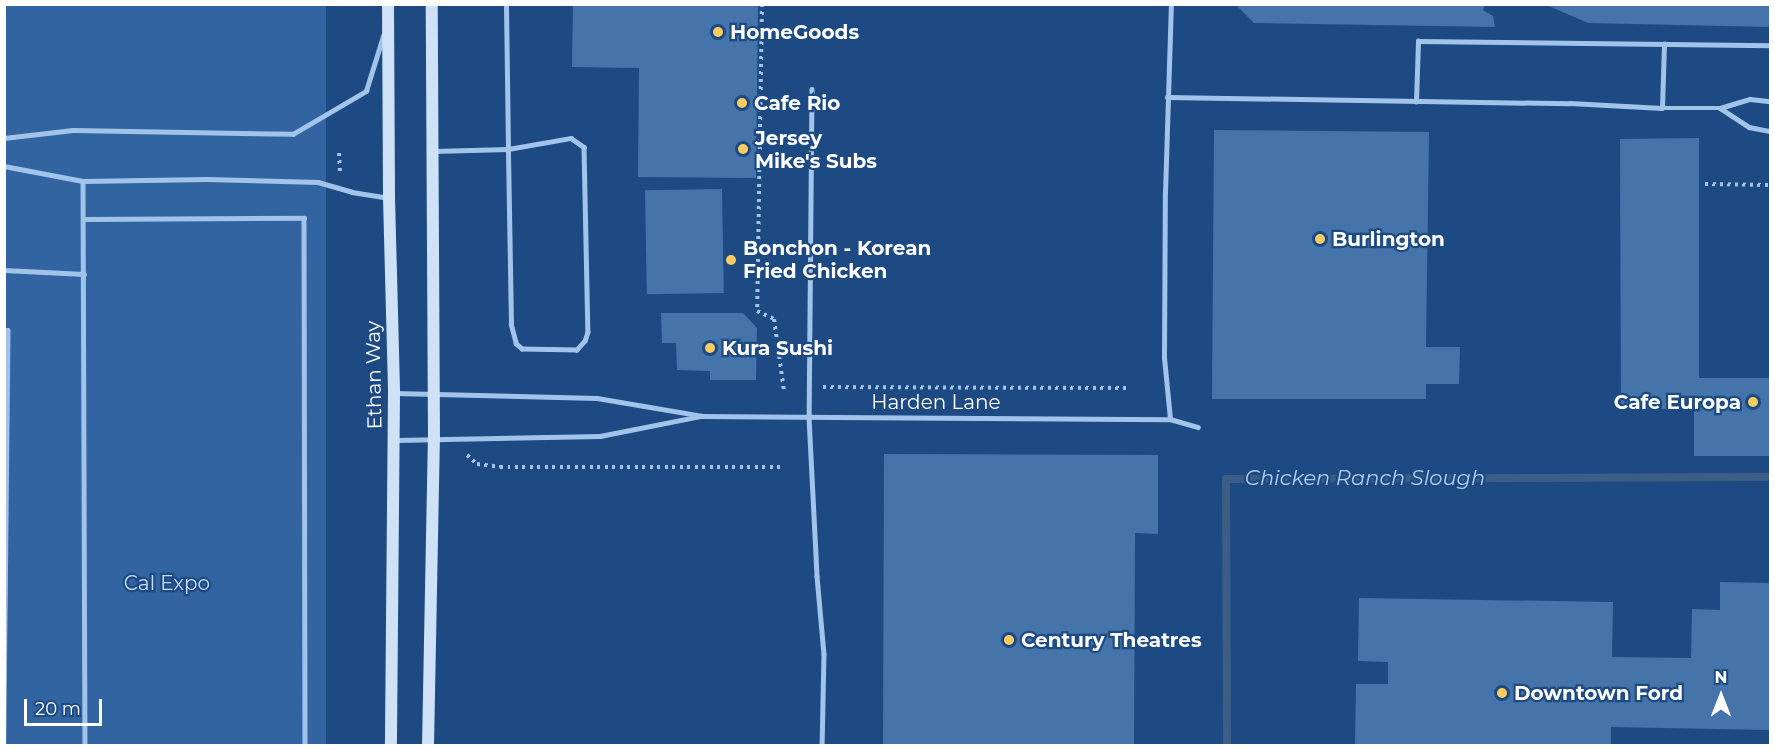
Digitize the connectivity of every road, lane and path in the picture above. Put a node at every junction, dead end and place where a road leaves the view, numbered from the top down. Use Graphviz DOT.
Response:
graph roads {
  1 [pos="388,4"];
  2 [pos="432,4"];
  3 [pos="506,4"];
  4 [pos="762,4"];
  5 [pos="1171,4"];
  6 [pos="389,19"];
  7 [pos="1665,44"];
  8 [pos="1770,45"];
  9 [pos="812,89"];
  10 [pos="1167,97"];
  11 [pos="1770,101"];
  12 [pos="1416,102"];
  13 [pos="1662,108"];
  14 [pos="1720,108"];
  15 [pos="1770,131"];
  16 [pos="4,138"];
  17 [pos="508,149"];
  18 [pos="431,152"];
  19 [pos="339,153"];
  20 [pos="4,166"];
  21 [pos="340,174"];
  22 [pos="83,181"];
  23 [pos="1705,184"];
  24 [pos="1770,185"];
  25 [pos="389,198"];
  26 [pos="84,219"];
  27 [pos="4,270"];
  28 [pos="84,274"];
  29 [pos="4,330"];
  30 [pos="838,386"];
  31 [pos="1128,388"];
  32 [pos="784,391"];
  33 [pos="394,393"];
  34 [pos="433,394"];
  35 [pos="703,416"];
  36 [pos="809,417"];
  37 [pos="1170,419"];
  38 [pos="1198,427"];
  39 [pos="434,439"];
  40 [pos="394,440"];
  41 [pos="467,455"];
  42 [pos="783,468"];
  43 [pos="4,742"];
  44 [pos="85,746"];
  45 [pos="305,746"];
  46 [pos="391,746"];
  47 [pos="428,746"];
  48 [pos="822,746"];
  1 -- 6 [label="street, Ethan Way"];
  2 -- 18 [label="street"];
  3 -- 17 [label="lane"];
  4 -- 32 [label="path"];
  5 -- 10 [label="lane"];
  6 -- 16 [label="lane"];
  6 -- 25 [label="street, Ethan Way"];
  7 -- 8 [label="lane"];
  7 -- 12 [label="lane"];
  7 -- 13 [label="lane"];
  9 -- 36 [label="lane"];
  10 -- 12 [label="lane"];
  10 -- 37 [label="lane"];
  11 -- 14 [label="lane"];
  12 -- 13 [label="lane"];
  13 -- 14 [label="lane"];
  14 -- 15 [label="lane"];
  17 -- 17 [label="lane"];
  17 -- 18 [label="lane"];
  18 -- 34 [label="street"];
  19 -- 21 [label="path"];
  20 -- 22 [label="lane"];
  22 -- 25 [label="lane"];
  22 -- 26 [label="lane"];
  23 -- 24 [label="path"];
  25 -- 33 [label="street, Ethan Way"];
  26 -- 28 [label="lane"];
  26 -- 45 [label="lane"];
  27 -- 28 [label="lane"];
  28 -- 44 [label="lane"];
  29 -- 43 [label="lane"];
  30 -- 31 [label="path"];
  33 -- 34 [label="lane, Harden Lane"];
  33 -- 40 [label="street, Ethan Way"];
  34 -- 35 [label="lane, Harden Lane"];
  34 -- 39 [label="street"];
  35 -- 36 [label="lane, Harden Lane"];
  35 -- 39 [label="lane, Harden Lane"];
  36 -- 37 [label="lane, Harden Lane"];
  36 -- 48 [label="lane"];
  37 -- 38 [label="lane, Harden Lane"];
  39 -- 40 [label="lane, Harden Lane"];
  39 -- 47 [label="street"];
  40 -- 46 [label="street, Ethan Way"];
  41 -- 42 [label="path"];
}
